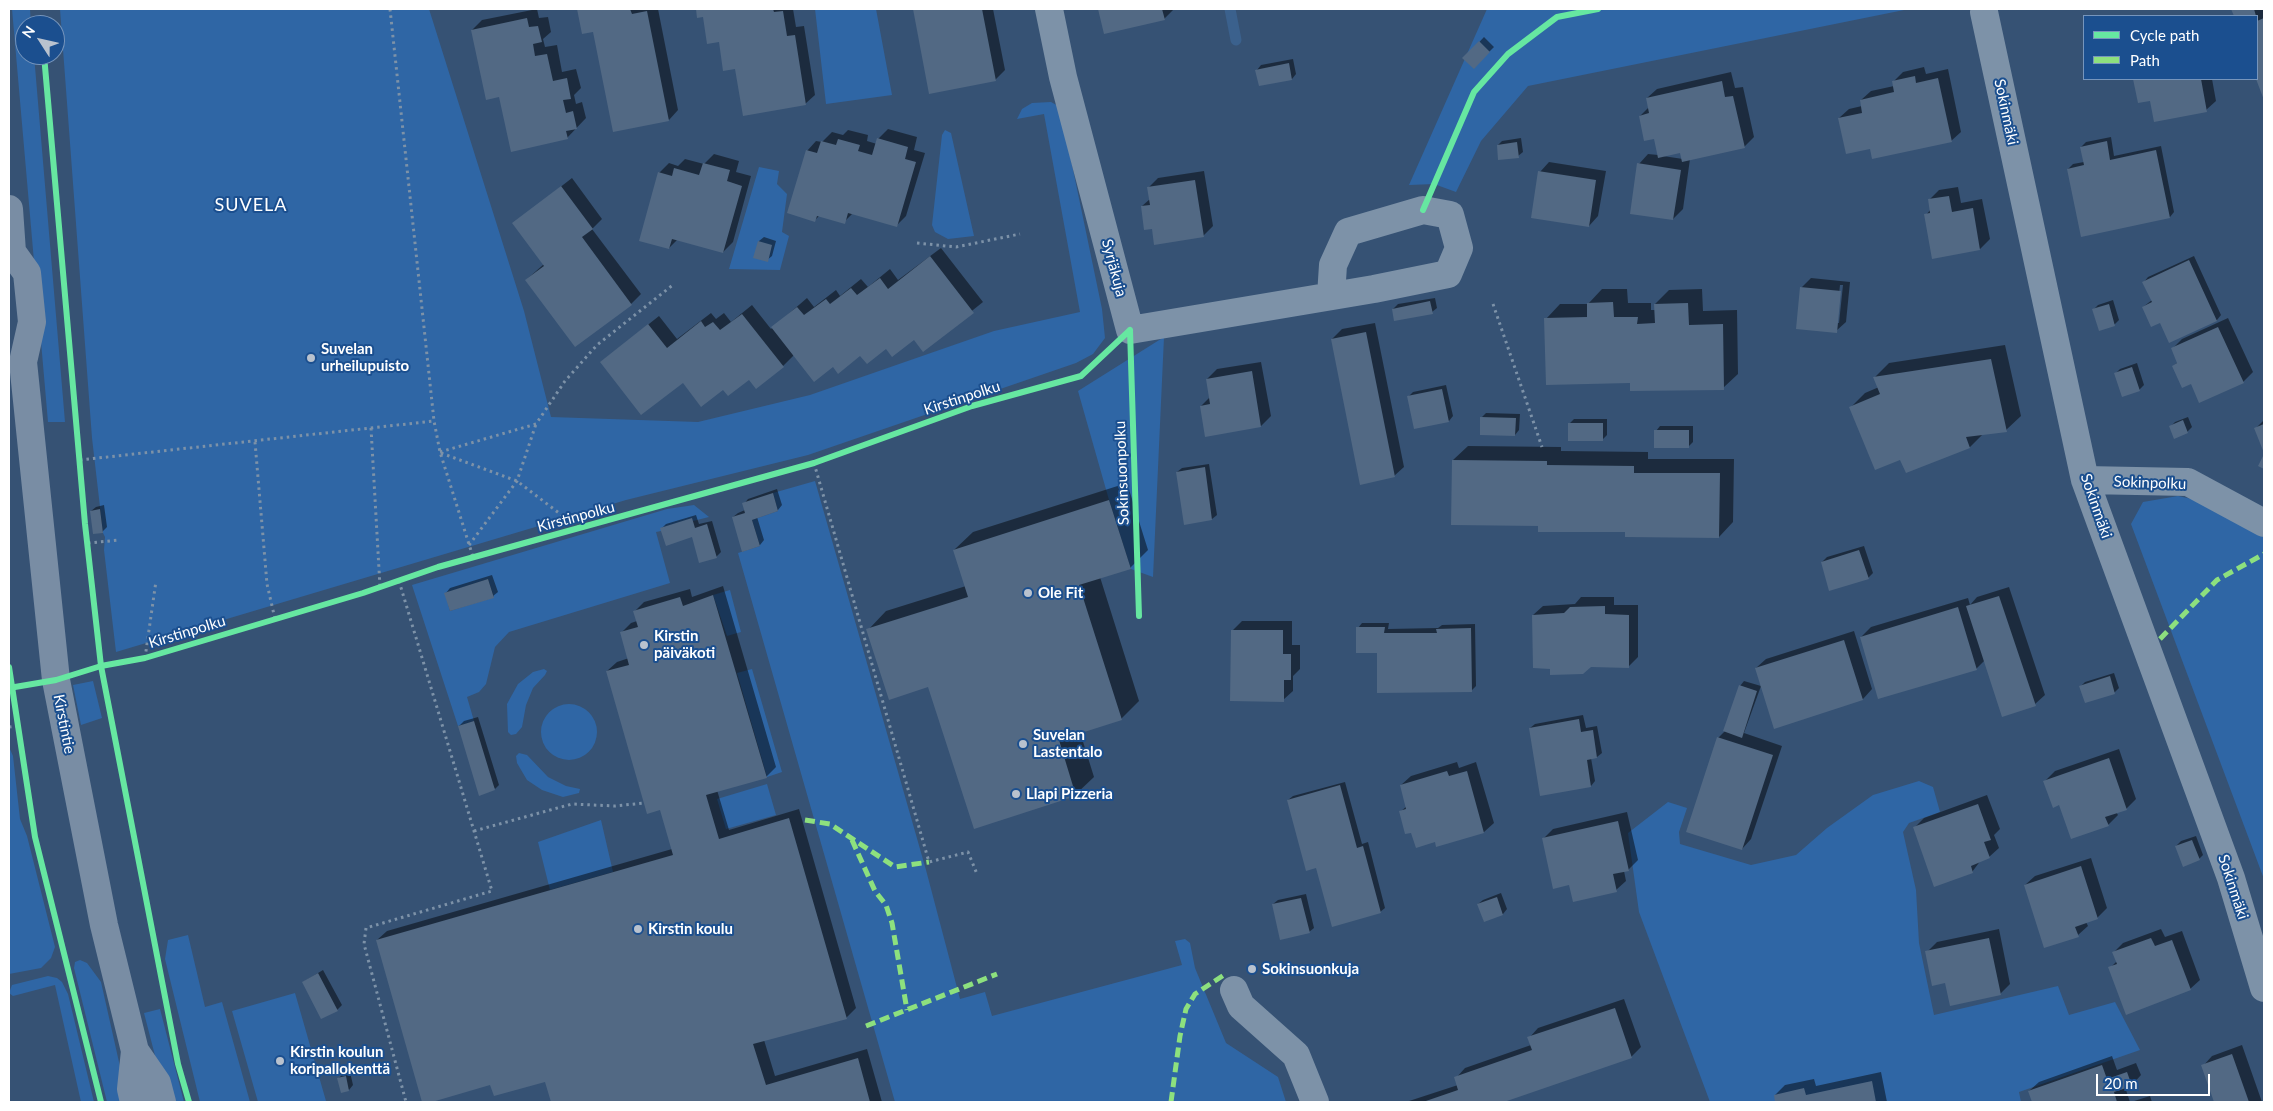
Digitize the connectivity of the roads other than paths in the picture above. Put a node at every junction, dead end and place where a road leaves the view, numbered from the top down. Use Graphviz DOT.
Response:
graph roads {
  1 [pos="1049,9"];
  2 [pos="1984,12"];
  3 [pos="9,209"];
  4 [pos="10,255"];
  5 [pos="1331,296"];
  6 [pos="9,332"];
  7 [pos="23,362"];
  8 [pos="2086,480"];
  9 [pos="2264,523"];
  10 [pos="2264,988"];
  11 [pos="1234,990"];
  12 [pos="136,1052"];
  13 [pos="134,1102"];
  14 [pos="162,1102"];
  15 [pos="1315,1102"];
  1 -- 5 [label="street, Syrjäkuja"];
  2 -- 8 [label="street, Sokinmäki"];
  3 -- 4 [label="street, Kirstintie"];
  4 -- 7 [label="street, Kirstintie"];
  5 -- 5 [label="street, Syrjäkuja"];
  6 -- 7 [label="street, Kirstintie"];
  7 -- 12 [label="street, Kirstintie"];
  8 -- 9 [label="street, Sokinpolku"];
  8 -- 10 [label="street, Sokinmäki"];
  11 -- 15 [label="street"];
  12 -- 13 [label="street, Kirstintie"];
  12 -- 14 [label="street, Kirstintie"];
}
